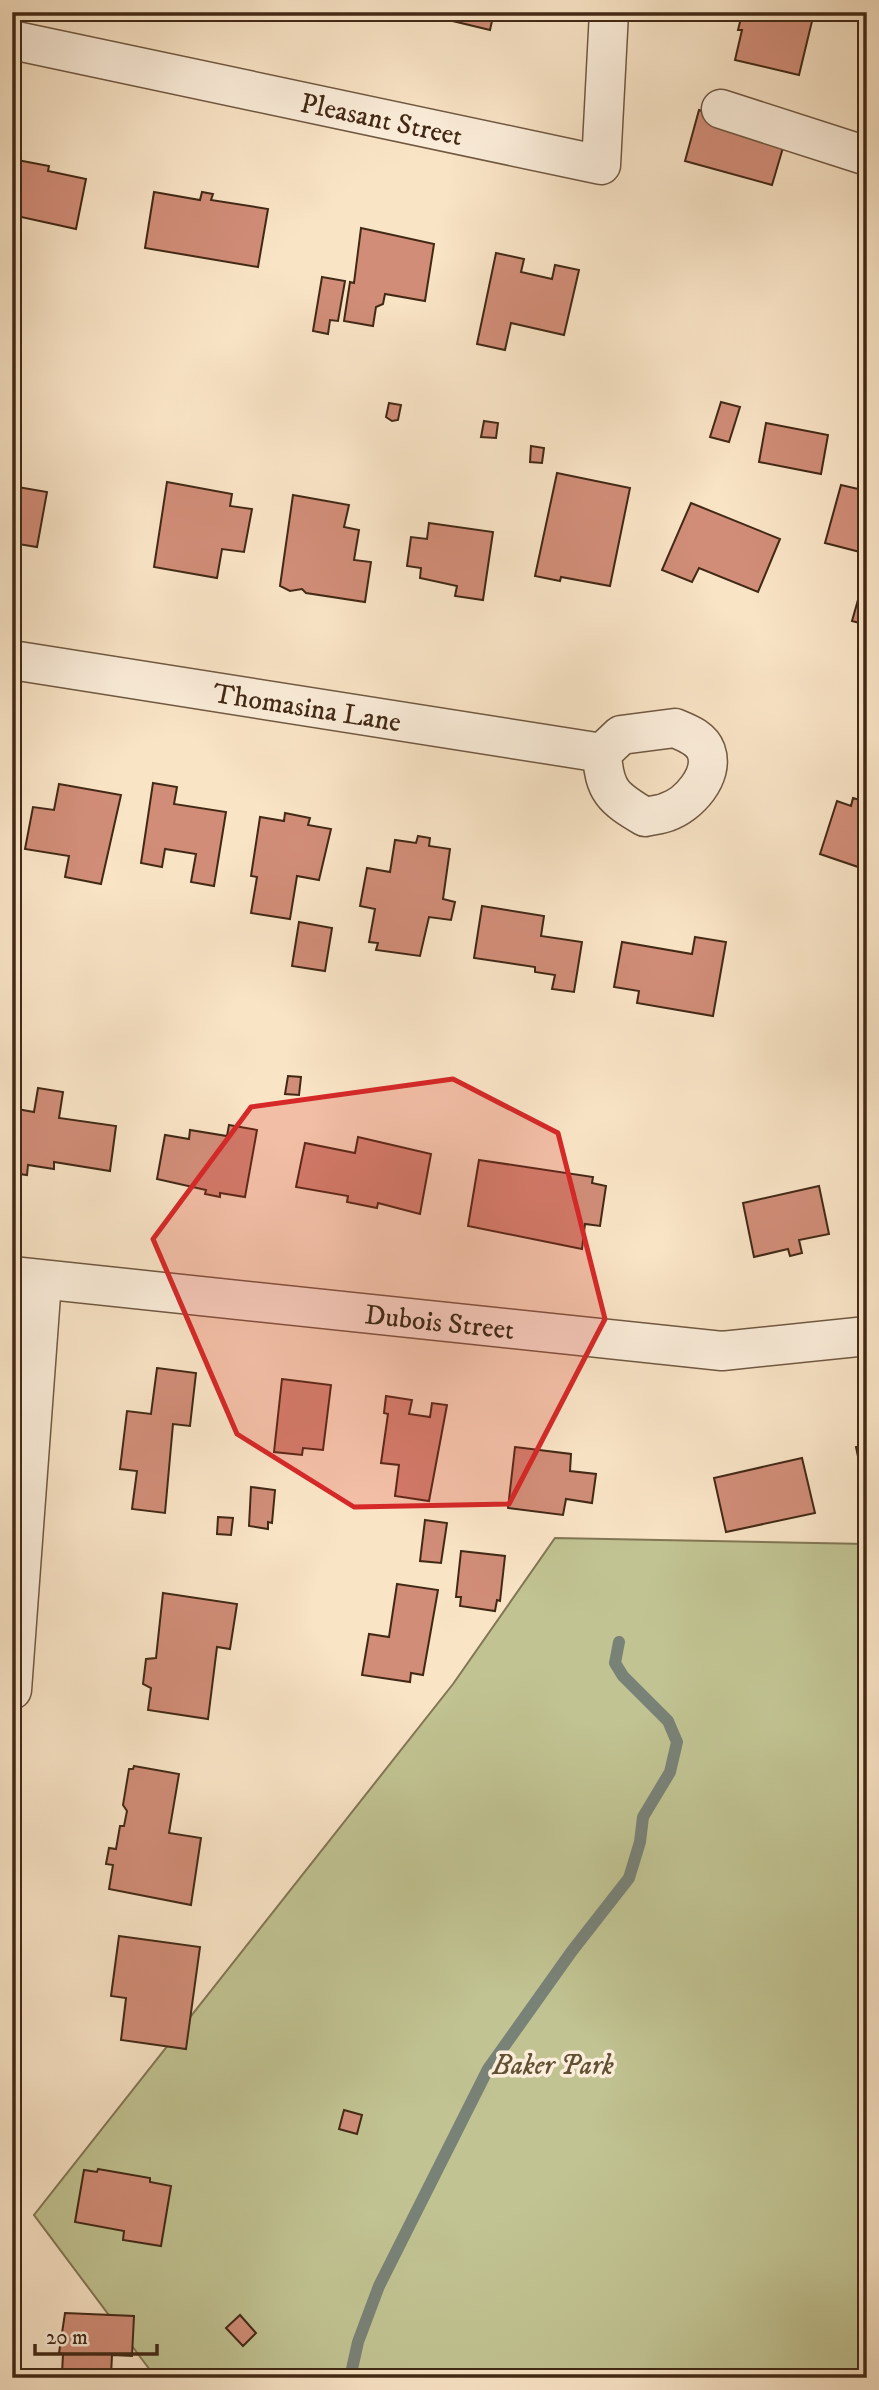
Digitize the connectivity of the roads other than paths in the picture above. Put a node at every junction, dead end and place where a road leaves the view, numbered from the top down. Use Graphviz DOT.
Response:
graph roads {
  1 [pos="609,12"];
  2 [pos="12,40"];
  3 [pos="721,109"];
  4 [pos="867,156"];
  5 [pos="12,660"];
  6 [pos="602,753"];
  7 [pos="27,1278"];
  8 [pos="867,1336"];
  9 [pos="12,1690"];
  1 -- 2 [label="street, Pleasant Street"];
  3 -- 4 [label="street"];
  5 -- 6 [label="street, Thomasina Lane"];
  7 -- 8 [label="street, Dubois Street"];
  7 -- 9 [label="street"];
}
